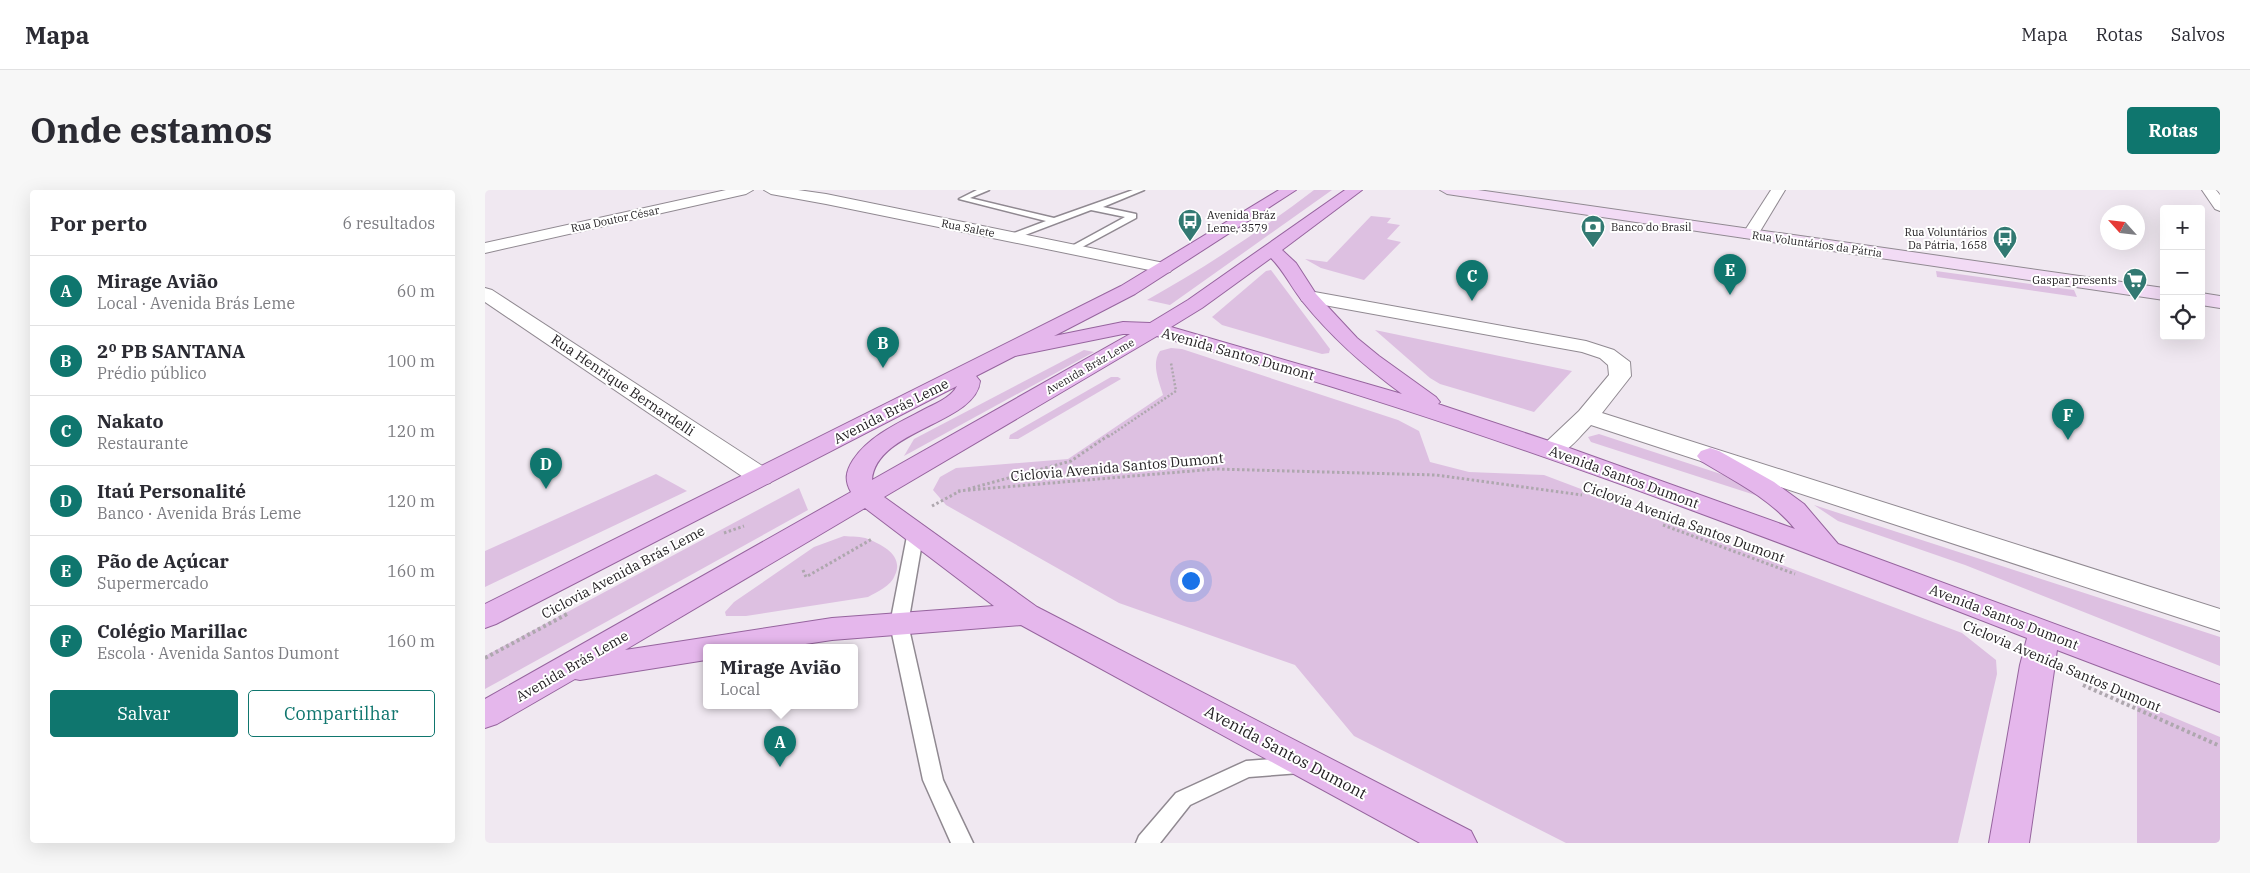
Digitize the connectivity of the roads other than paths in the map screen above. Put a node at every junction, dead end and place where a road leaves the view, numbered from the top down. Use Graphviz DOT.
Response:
graph roads {
  1 [pos="717,190"];
  2 [pos="741,190"];
  3 [pos="746,190"];
  4 [pos="754,190"];
  5 [pos="771,190"];
  6 [pos="985,190"];
  7 [pos="1140,190"];
  8 [pos="1289,190"];
  9 [pos="1355,190"];
  10 [pos="1447,190"];
  11 [pos="1778,190"];
  12 [pos="2209,190"];
  13 [pos="2220,206"];
  14 [pos="1097,207"];
  15 [pos="1053,220"];
  16 [pos="1753,230"];
  17 [pos="1012,237"];
  18 [pos="485,241"];
  19 [pos="485,248"];
  20 [pos="1073,249"];
  21 [pos="1272,249"];
  22 [pos="1164,268"];
  23 [pos="2160,293"];
  24 [pos="485,294"];
  25 [pos="1309,297"];
  26 [pos="2205,300"];
  27 [pos="2220,302"];
  28 [pos="1154,329"];
  29 [pos="1013,350"];
  30 [pos="963,375"];
  31 [pos="1445,414"];
  32 [pos="1587,416"];
  33 [pos="1552,450"];
  34 [pos="1711,456"];
  35 [pos="761,477"];
  36 [pos="866,496"];
  37 [pos="909,527"];
  38 [pos="1828,551"];
  39 [pos="1026,614"];
  40 [pos="485,617"];
  41 [pos="2220,620"];
  42 [pos="899,624"];
  43 [pos="736,644"];
  44 [pos="703,649"];
  45 [pos="2041,649"];
  46 [pos="564,670"];
  47 [pos="2220,699"];
  48 [pos="485,715"];
  49 [pos="1307,764"];
  50 [pos="961,843"];
  51 [pos="1147,843"];
  52 [pos="1457,843"];
  53 [pos="2009,843"];
  1 -- 18 [label="street, Rua Doutor César"];
  2 -- 3 [label="street"];
  3 -- 4 [label="street"];
  3 -- 19 [label="street, Rua Doutor César"];
  5 -- 17 [label="street, Rua Salete"];
  6 -- 15 [label="lane"];
  7 -- 14 [label="lane"];
  8 -- 22 [label="main road, Avenida Brás Leme"];
  9 -- 21 [label="main road, Avenida Bráz Leme"];
  10 -- 16 [label="main road, Rua Voluntários da Pátria"];
  11 -- 16 [label="street"];
  12 -- 13 [label="street"];
  14 -- 15 [label="lane"];
  14 -- 20 [label="lane"];
  15 -- 17 [label="lane"];
  16 -- 23 [label="main road, Rua Voluntários da Pátria"];
  17 -- 20 [label="street, Rua Salete"];
  20 -- 22 [label="street, Rua Salete"];
  21 -- 25 [label="main road"];
  21 -- 28 [label="main road, Avenida Bráz Leme"];
  22 -- 29 [label="main road, Avenida Brás Leme"];
  24 -- 35 [label="street, Rua Henrique Bernardelli"];
  25 -- 31 [label="main road"];
  25 -- 32 [label="street"];
  26 -- 27 [label="main road"];
  28 -- 29 [label="main road, Avenida Santos Dumont"];
  28 -- 31 [label="main road, Avenida Santos Dumont"];
  28 -- 36 [label="main road, Avenida Bráz Leme"];
  29 -- 30 [label="main road, Avenida Brás Leme"];
  30 -- 35 [label="main road, Avenida Brás Leme"];
  30 -- 36 [label="main road"];
  31 -- 33 [label="main road, Avenida Santos Dumont"];
  32 -- 33 [label="street"];
  32 -- 34 [label="street"];
  33 -- 38 [label="main road, Avenida Santos Dumont"];
  34 -- 38 [label="main road"];
  34 -- 41 [label="street"];
  35 -- 40 [label="main road, Avenida Brás Leme"];
  36 -- 37 [label="main road, Avenida Santos Dumont"];
  36 -- 46 [label="main road, Avenida Brás Leme"];
  37 -- 39 [label="main road, Avenida Santos Dumont"];
  37 -- 42 [label="lane"];
  38 -- 45 [label="main road, Avenida Santos Dumont"];
  39 -- 42 [label="main road"];
  39 -- 49 [label="main road, Avenida Santos Dumont"];
  42 -- 43 [label="main road"];
  42 -- 50 [label="lane"];
  44 -- 46 [label="main road"];
  45 -- 47 [label="main road, Avenida Santos Dumont"];
  45 -- 53 [label="main road"];
  46 -- 48 [label="main road, Avenida Brás Leme"];
  49 -- 51 [label="lane"];
  49 -- 52 [label="main road, Avenida Santos Dumont"];
}
